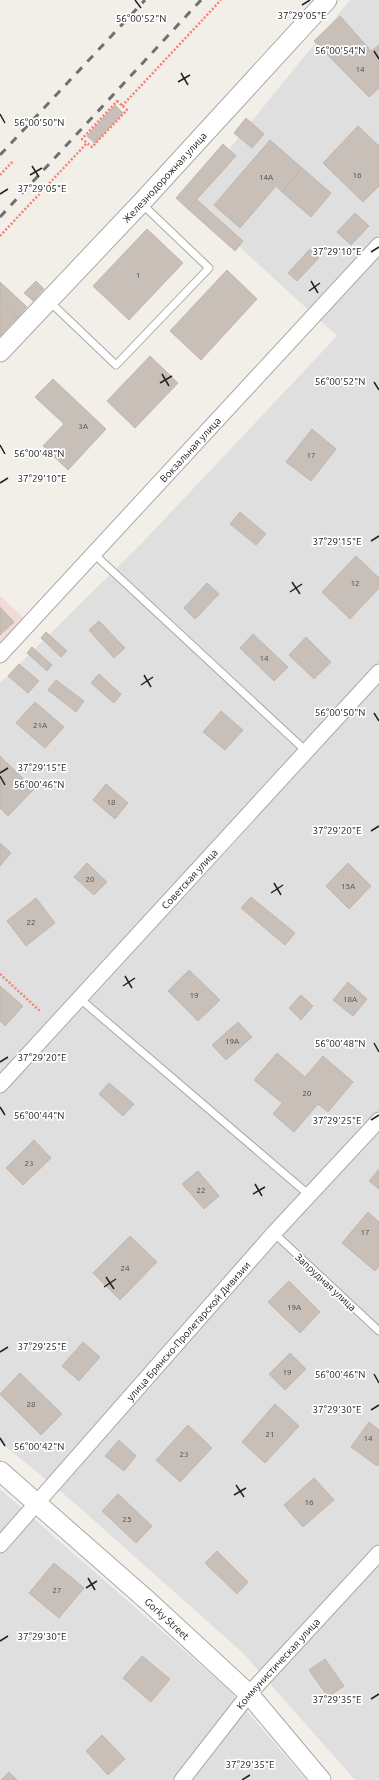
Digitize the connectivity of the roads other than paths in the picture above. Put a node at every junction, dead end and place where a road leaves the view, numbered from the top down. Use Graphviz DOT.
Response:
graph roads {
  1 [pos="327,0"];
  2 [pos="141,204"];
  3 [pos="379,245"];
  4 [pos="49,300"];
  5 [pos="0,352"];
  6 [pos="94,554"];
  7 [pos="0,654"];
  8 [pos="379,672"];
  9 [pos="306,751"];
  10 [pos="78,998"];
  11 [pos="0,1085"];
  12 [pos="379,1120"];
  13 [pos="308,1194"];
  14 [pos="274,1233"];
  15 [pos="379,1331"];
  16 [pos="0,1471"];
  17 [pos="38,1502"];
  18 [pos="0,1545"];
  19 [pos="379,1553"];
  20 [pos="249,1694"];
  21 [pos="182,1780"];
  22 [pos="321,1780"];
  1 -- 2 [label="street, Железнодорожная улица"];
  2 -- 4 [label="street, Железнодорожная улица"];
  2 -- 4 [label="lane"];
  3 -- 6 [label="street, Вокзальная улица"];
  4 -- 5 [label="street, Железнодорожная улица"];
  6 -- 7 [label="street, Вокзальная улица"];
  6 -- 9 [label="lane"];
  8 -- 9 [label="street, Советская улица"];
  9 -- 10 [label="street, Советская улица"];
  10 -- 11 [label="street, Советская улица"];
  10 -- 13 [label="lane"];
  12 -- 13 [label="street, улица Брянско-Пролетарской Дивизии"];
  13 -- 14 [label="street, улица Брянско-Пролетарской Дивизии"];
  14 -- 15 [label="lane, Запрудная улица"];
  14 -- 17 [label="street, улица Брянско-Пролетарской Дивизии"];
  16 -- 17 [label="street, Gorky Street"];
  17 -- 18 [label="street, улица Брянско-Пролетарской Дивизии"];
  17 -- 20 [label="street, Gorky Street"];
  19 -- 20 [label="street, Коммунистическая улица"];
  20 -- 21 [label="street, Коммунистическая улица"];
  20 -- 22 [label="street, Gorky Street"];
}
